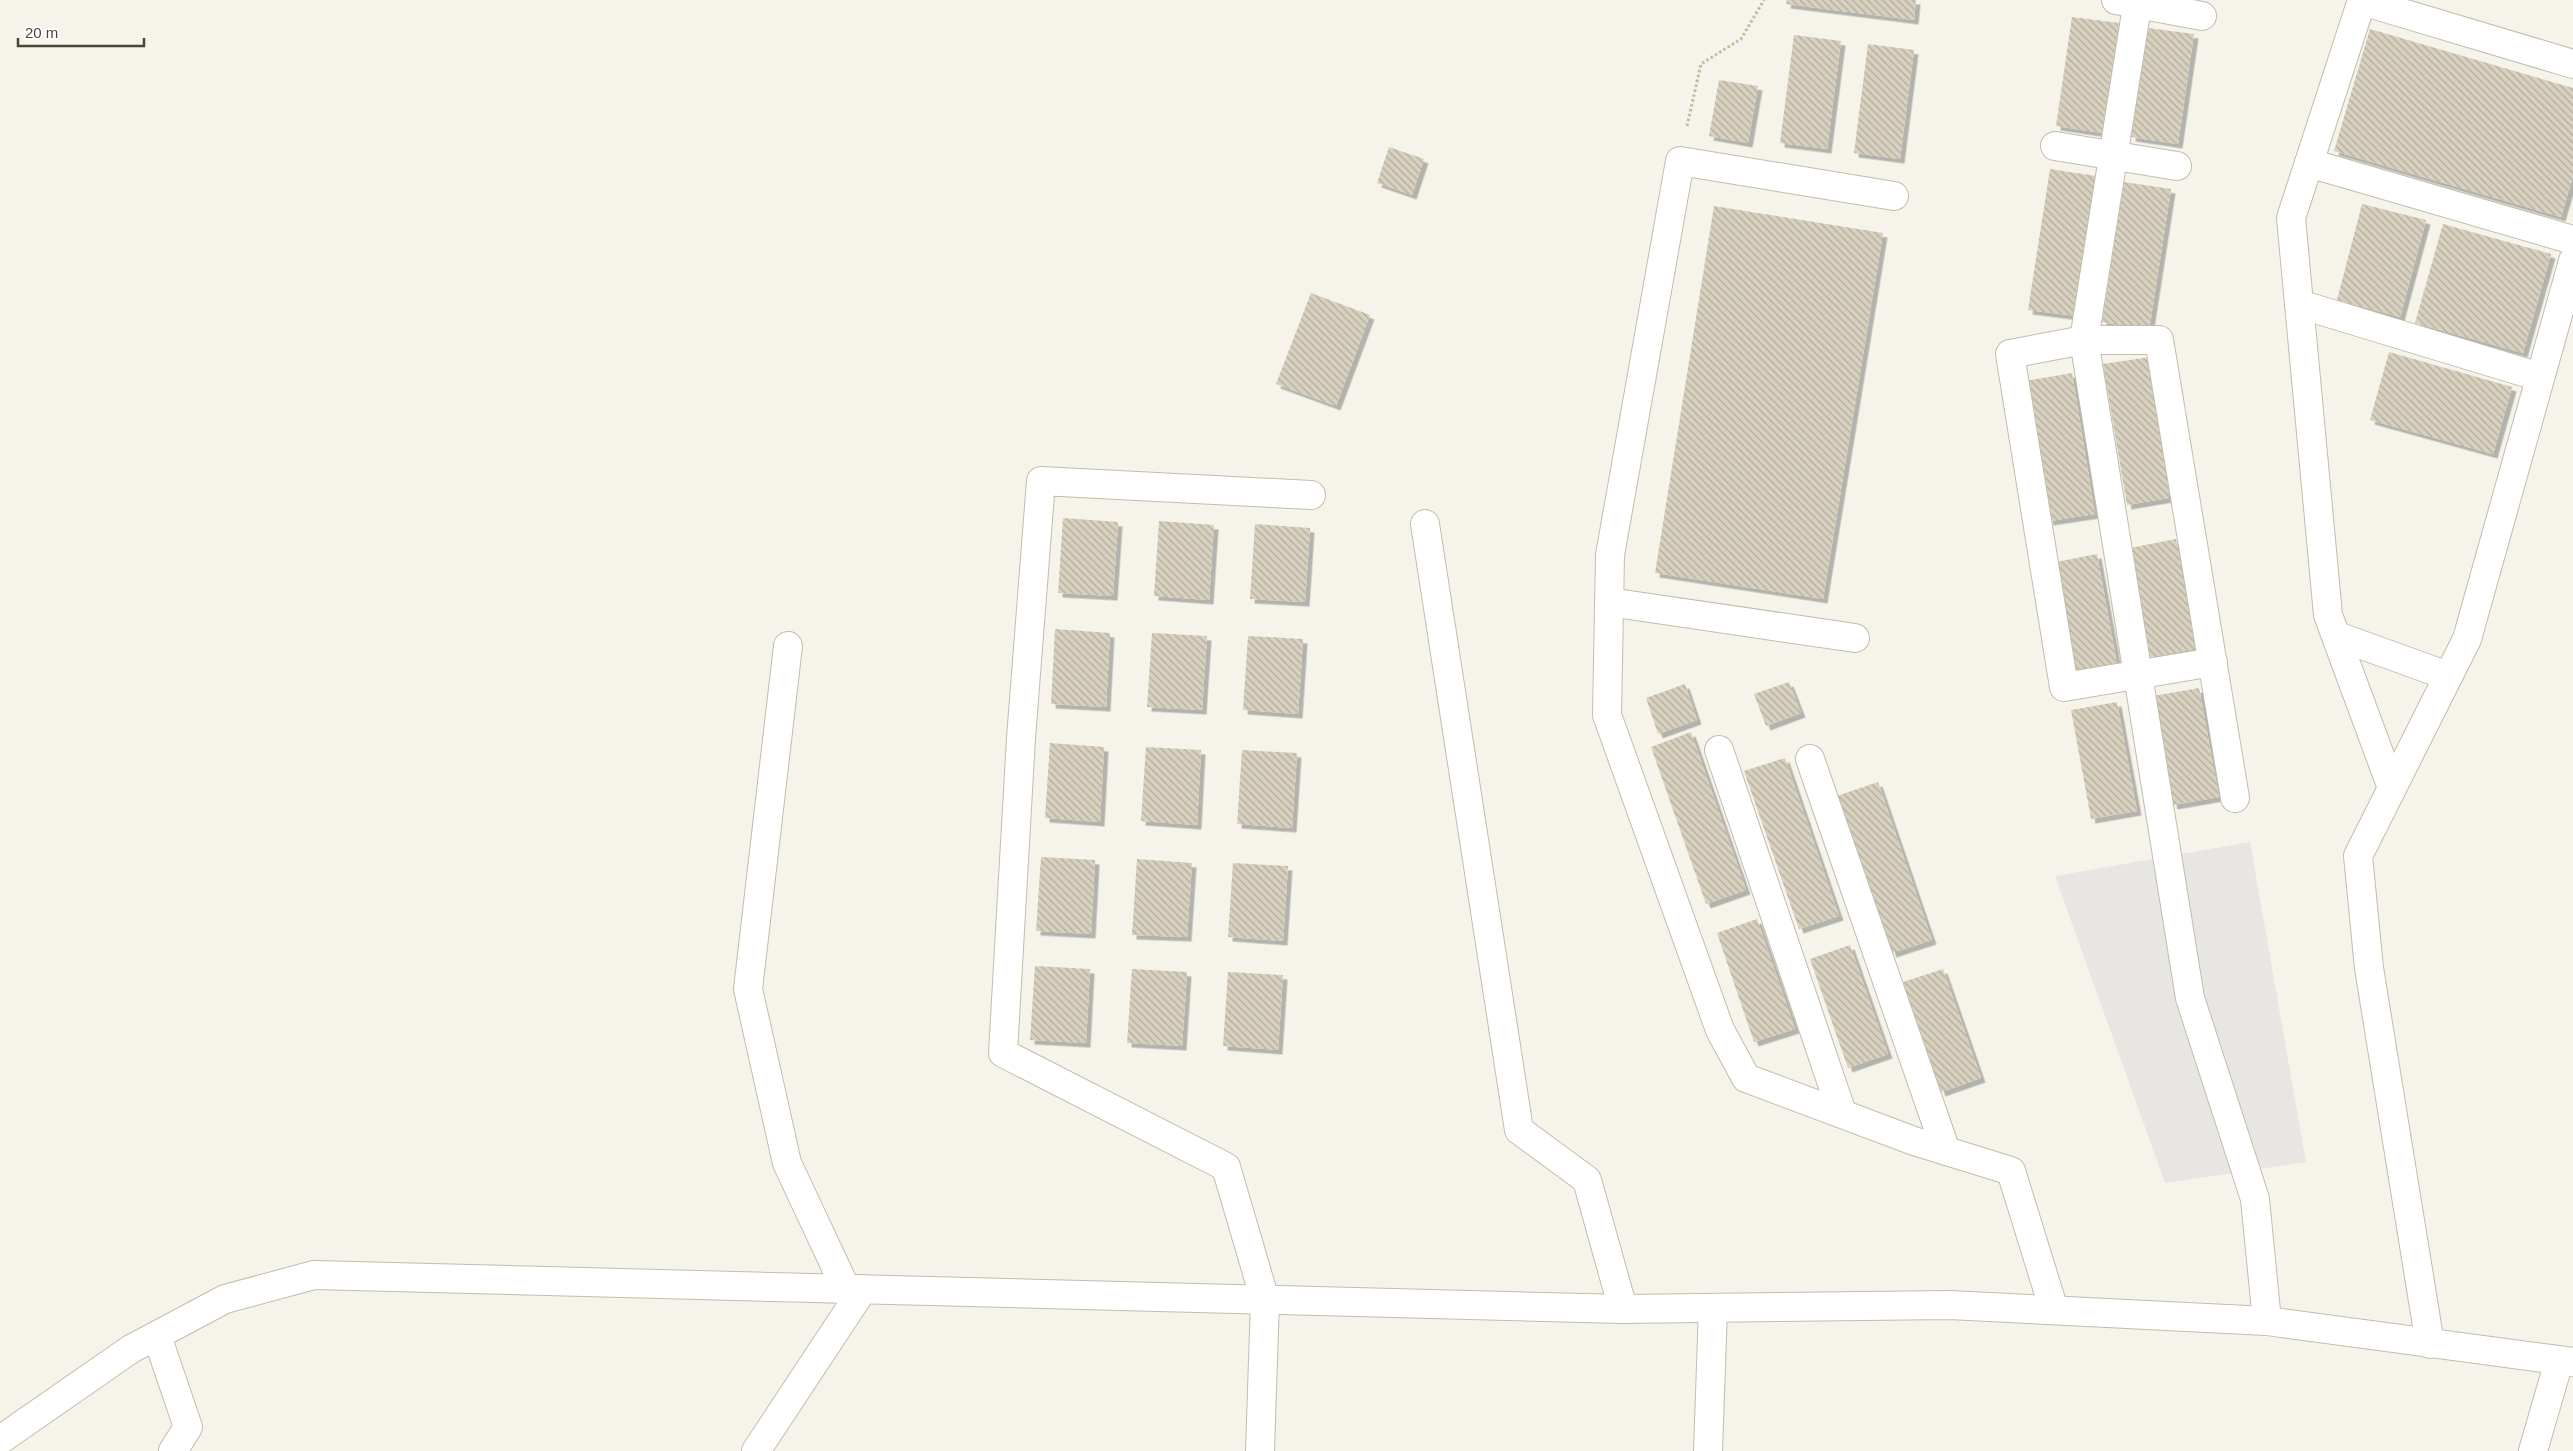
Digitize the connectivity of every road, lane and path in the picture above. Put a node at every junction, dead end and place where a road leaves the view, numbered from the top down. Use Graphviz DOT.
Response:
graph roads {
  1 [pos="1764,0"];
  2 [pos="2362,0"];
  3 [pos="2130,1"];
  4 [pos="2202,16"];
  5 [pos="2573,64"];
  6 [pos="2056,146"];
  7 [pos="2113,156"];
  8 [pos="1680,161"];
  9 [pos="2309,163"];
  10 [pos="2177,166"];
  11 [pos="1894,196"];
  12 [pos="2573,240"];
  13 [pos="2573,262"];
  14 [pos="2299,304"];
  15 [pos="2084,340"];
  16 [pos="2540,377"];
  17 [pos="1311,495"];
  18 [pos="1425,524"];
  19 [pos="1609,602"];
  20 [pos="2337,636"];
  21 [pos="1855,638"];
  22 [pos="788,646"];
  23 [pos="2213,662"];
  24 [pos="2138,676"];
  25 [pos="2448,676"];
  26 [pos="1719,750"];
  27 [pos="1810,758"];
  28 [pos="2392,788"];
  29 [pos="2234,798"];
  30 [pos="1842,1113"];
  31 [pos="1946,1151"];
  32 [pos="854,1289"];
  33 [pos="1265,1300"];
  34 [pos="1713,1308"];
  35 [pos="1623,1310"];
  36 [pos="2054,1310"];
  37 [pos="2267,1322"];
  38 [pos="157,1336"];
  39 [pos="2430,1344"];
  40 [pos="2566,1362"];
  41 [pos="0,1440"];
  42 [pos="173,1451"];
  43 [pos="756,1451"];
  44 [pos="1260,1451"];
  45 [pos="1708,1451"];
  46 [pos="2533,1451"];
  1 -- 8 [label="path"];
  2 -- 5 [label="lane"];
  2 -- 9 [label="lane"];
  3 -- 4 [label="lane"];
  3 -- 7 [label="lane"];
  6 -- 7 [label="lane"];
  7 -- 10 [label="lane"];
  7 -- 15 [label="lane"];
  8 -- 11 [label="lane"];
  8 -- 19 [label="lane"];
  9 -- 12 [label="lane"];
  9 -- 14 [label="lane"];
  13 -- 16 [label="lane"];
  14 -- 16 [label="lane"];
  14 -- 20 [label="lane"];
  15 -- 23 [label="lane"];
  15 -- 24 [label="lane"];
  15 -- 24 [label="lane"];
  16 -- 25 [label="lane"];
  17 -- 33 [label="lane"];
  18 -- 35 [label="lane"];
  19 -- 21 [label="lane"];
  19 -- 30 [label="lane"];
  20 -- 25 [label="lane"];
  20 -- 28 [label="lane"];
  22 -- 32 [label="lane"];
  23 -- 24 [label="lane"];
  23 -- 29 [label="lane"];
  24 -- 37 [label="lane"];
  25 -- 28 [label="lane"];
  26 -- 30 [label="lane"];
  27 -- 31 [label="lane"];
  28 -- 39 [label="lane"];
  30 -- 31 [label="lane"];
  31 -- 36 [label="lane"];
  32 -- 33 [label="lane"];
  32 -- 38 [label="lane"];
  32 -- 43 [label="lane"];
  33 -- 35 [label="lane"];
  33 -- 44 [label="lane"];
  34 -- 35 [label="lane"];
  34 -- 36 [label="lane"];
  34 -- 45 [label="lane"];
  36 -- 37 [label="lane"];
  37 -- 39 [label="lane"];
  38 -- 41 [label="lane"];
  38 -- 42 [label="lane"];
  39 -- 40 [label="lane"];
  40 -- 46 [label="lane"];
}
